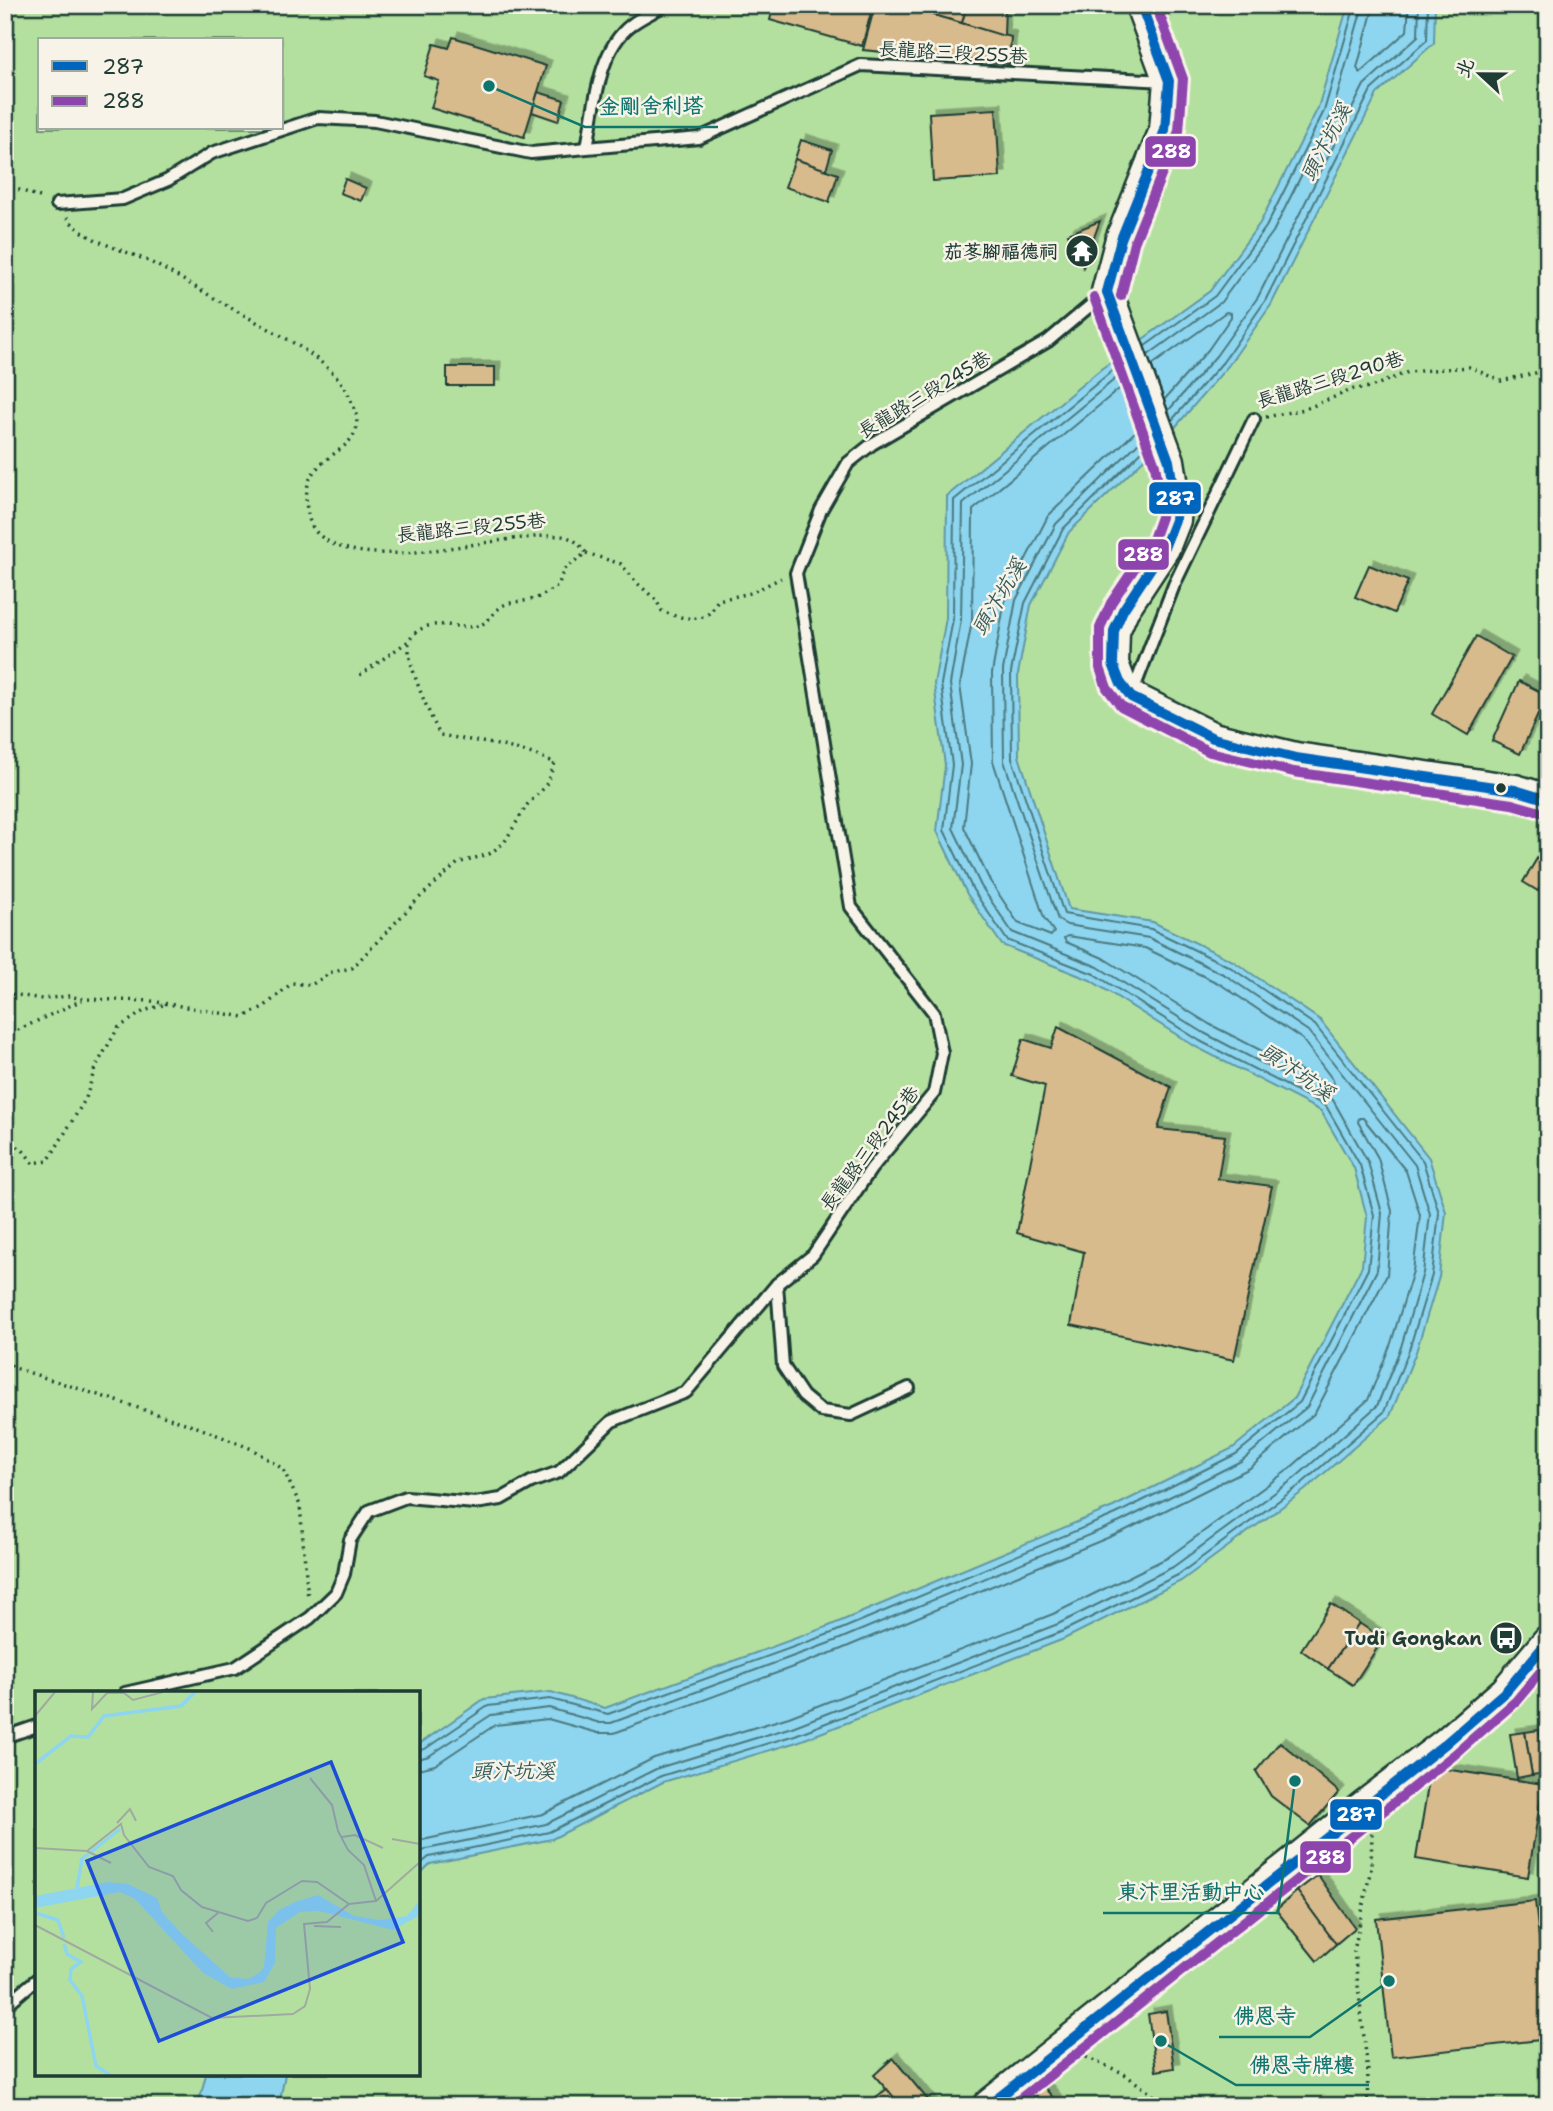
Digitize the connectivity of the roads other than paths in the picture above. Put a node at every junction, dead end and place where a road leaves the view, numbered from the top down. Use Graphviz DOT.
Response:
graph roads {
  1 [pos="664,5"];
  2 [pos="1141,5"];
  3 [pos="1169,81"];
  4 [pos="284,129"];
  5 [pos="282,130"];
  6 [pos="587,147"];
  7 [pos="57,204"];
  8 [pos="1107,292"];
  9 [pos="1254,419"];
  10 [pos="1131,697"];
  11 [pos="1548,800"];
  12 [pos="777,1284"];
  13 [pos="909,1388"];
  14 [pos="1548,1641"];
  15 [pos="134,1691"];
  16 [pos="35,1727"];
  17 [pos="5,1737"];
  18 [pos="35,1981"];
  19 [pos="5,2006"];
  20 [pos="988,2106"];
  1 -- 6 [label="lane"];
  2 -- 3 [label="main road"];
  3 -- 6 [label="lane, 長龍路三段255巷"];
  3 -- 8 [label="main road"];
  4 -- 6 [label="lane, 長龍路三段255巷"];
  5 -- 7 [label="lane, 長龍路三段255巷"];
  8 -- 10 [label="main road"];
  8 -- 12 [label="lane, 長龍路三段245巷"];
  9 -- 10 [label="lane, 長龍路三段290巷"];
  10 -- 11 [label="main road"];
  12 -- 13 [label="lane"];
  12 -- 15 [label="lane, 長龍路三段245巷"];
  14 -- 20 [label="main road"];
  16 -- 17 [label="lane"];
  18 -- 19 [label="lane"];
}
